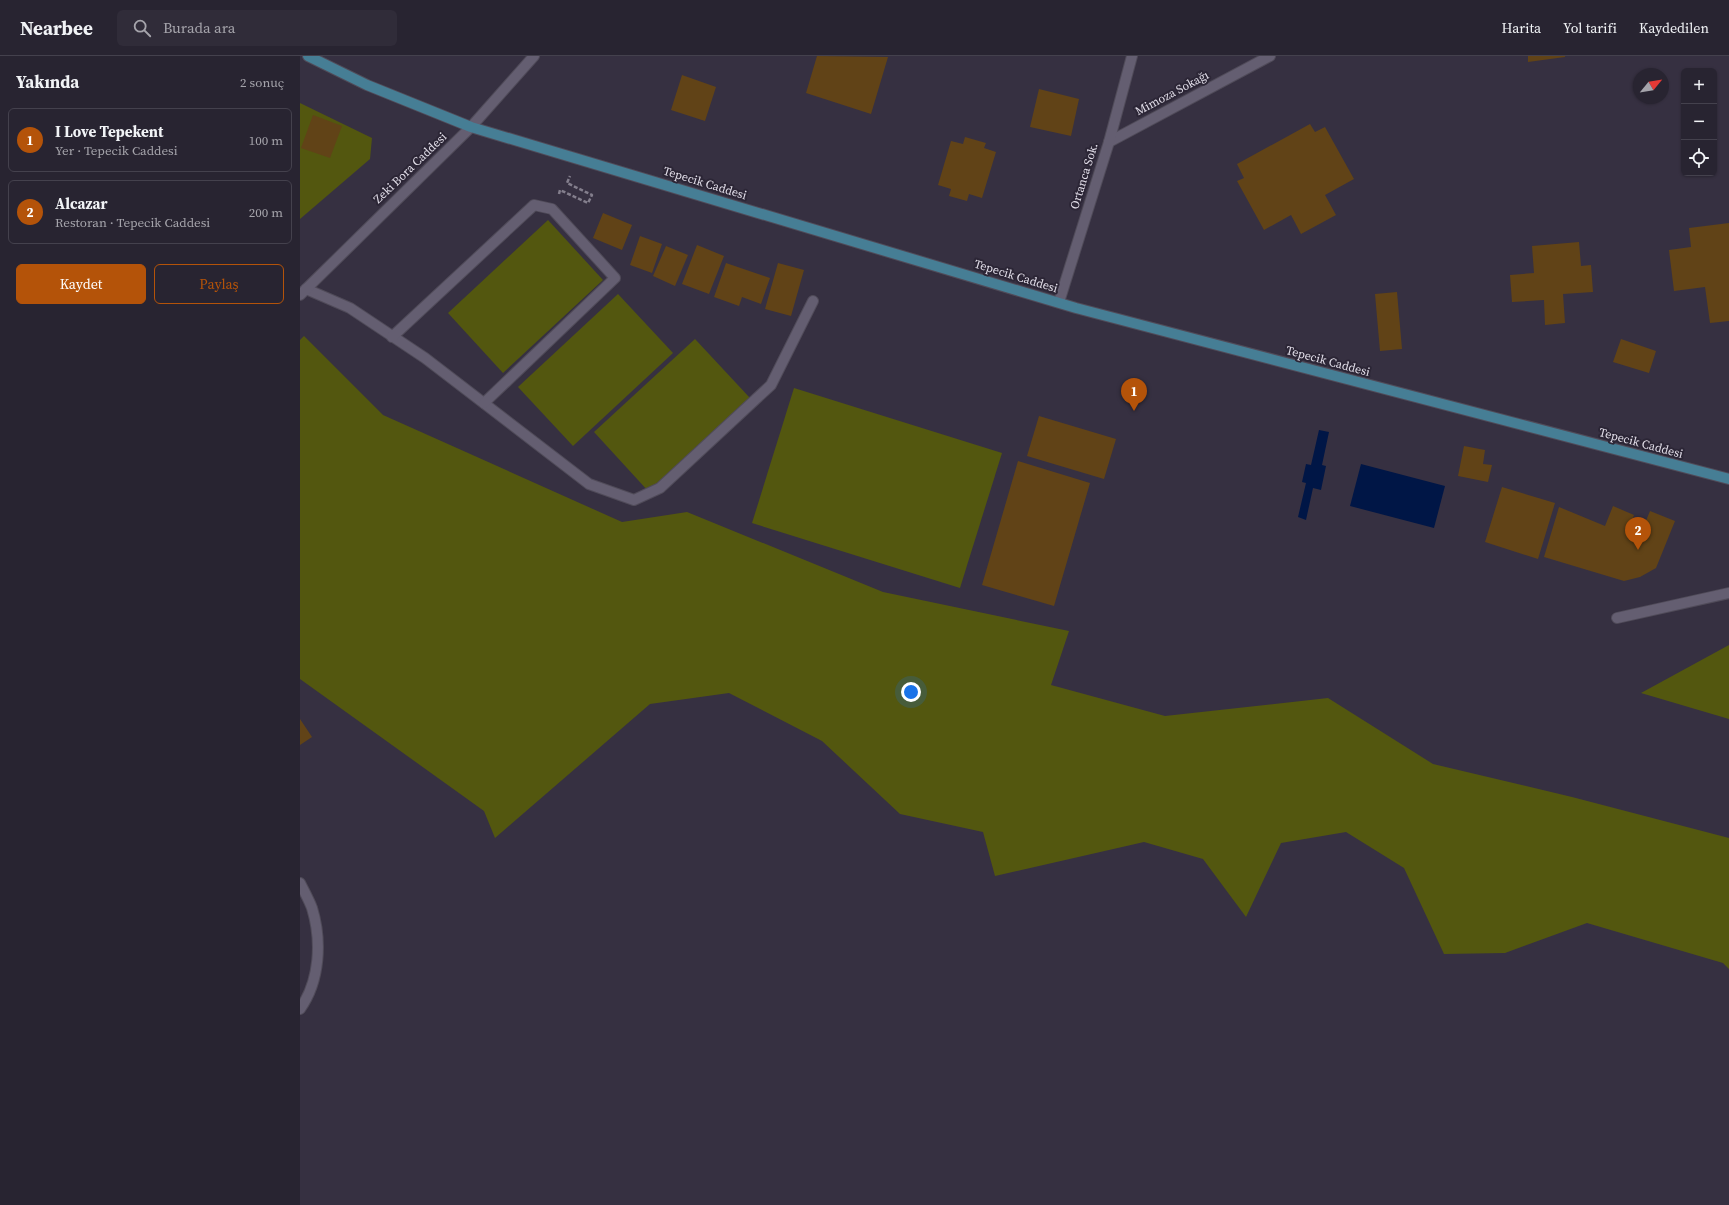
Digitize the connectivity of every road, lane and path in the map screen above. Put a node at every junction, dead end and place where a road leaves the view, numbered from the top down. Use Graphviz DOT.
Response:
graph roads {
  1 [pos="308,56"];
  2 [pos="534,56"];
  3 [pos="1132,56"];
  4 [pos="1270,56"];
  5 [pos="471,127"];
  6 [pos="1108,142"];
  7 [pos="567,183"];
  8 [pos="560,190"];
  9 [pos="303,292"];
  10 [pos="813,301"];
  11 [pos="1059,302"];
  12 [pos="392,337"];
  13 [pos="484,403"];
  14 [pos="1729,479"];
  15 [pos="1729,593"];
  16 [pos="1617,618"];
  17 [pos="300,883"];
  18 [pos="300,1009"];
  1 -- 5 [label="street, Tepecik Caddesi"];
  2 -- 5 [label="street, Zeki Bora Caddesi"];
  3 -- 6 [label="street, Ortanca Sok."];
  4 -- 6 [label="street, Mimoza Sokağı"];
  5 -- 9 [label="street, Zeki Bora Caddesi"];
  5 -- 11 [label="street, Tepecik Caddesi"];
  6 -- 11 [label="street, Ortanca Sok."];
  7 -- 8 [label="path"];
  9 -- 12 [label="street"];
  10 -- 13 [label="street"];
  11 -- 14 [label="street, Tepecik Caddesi"];
  12 -- 13 [label="street"];
  12 -- 13 [label="street"];
  15 -- 16 [label="street"];
  17 -- 18 [label="street"];
}
